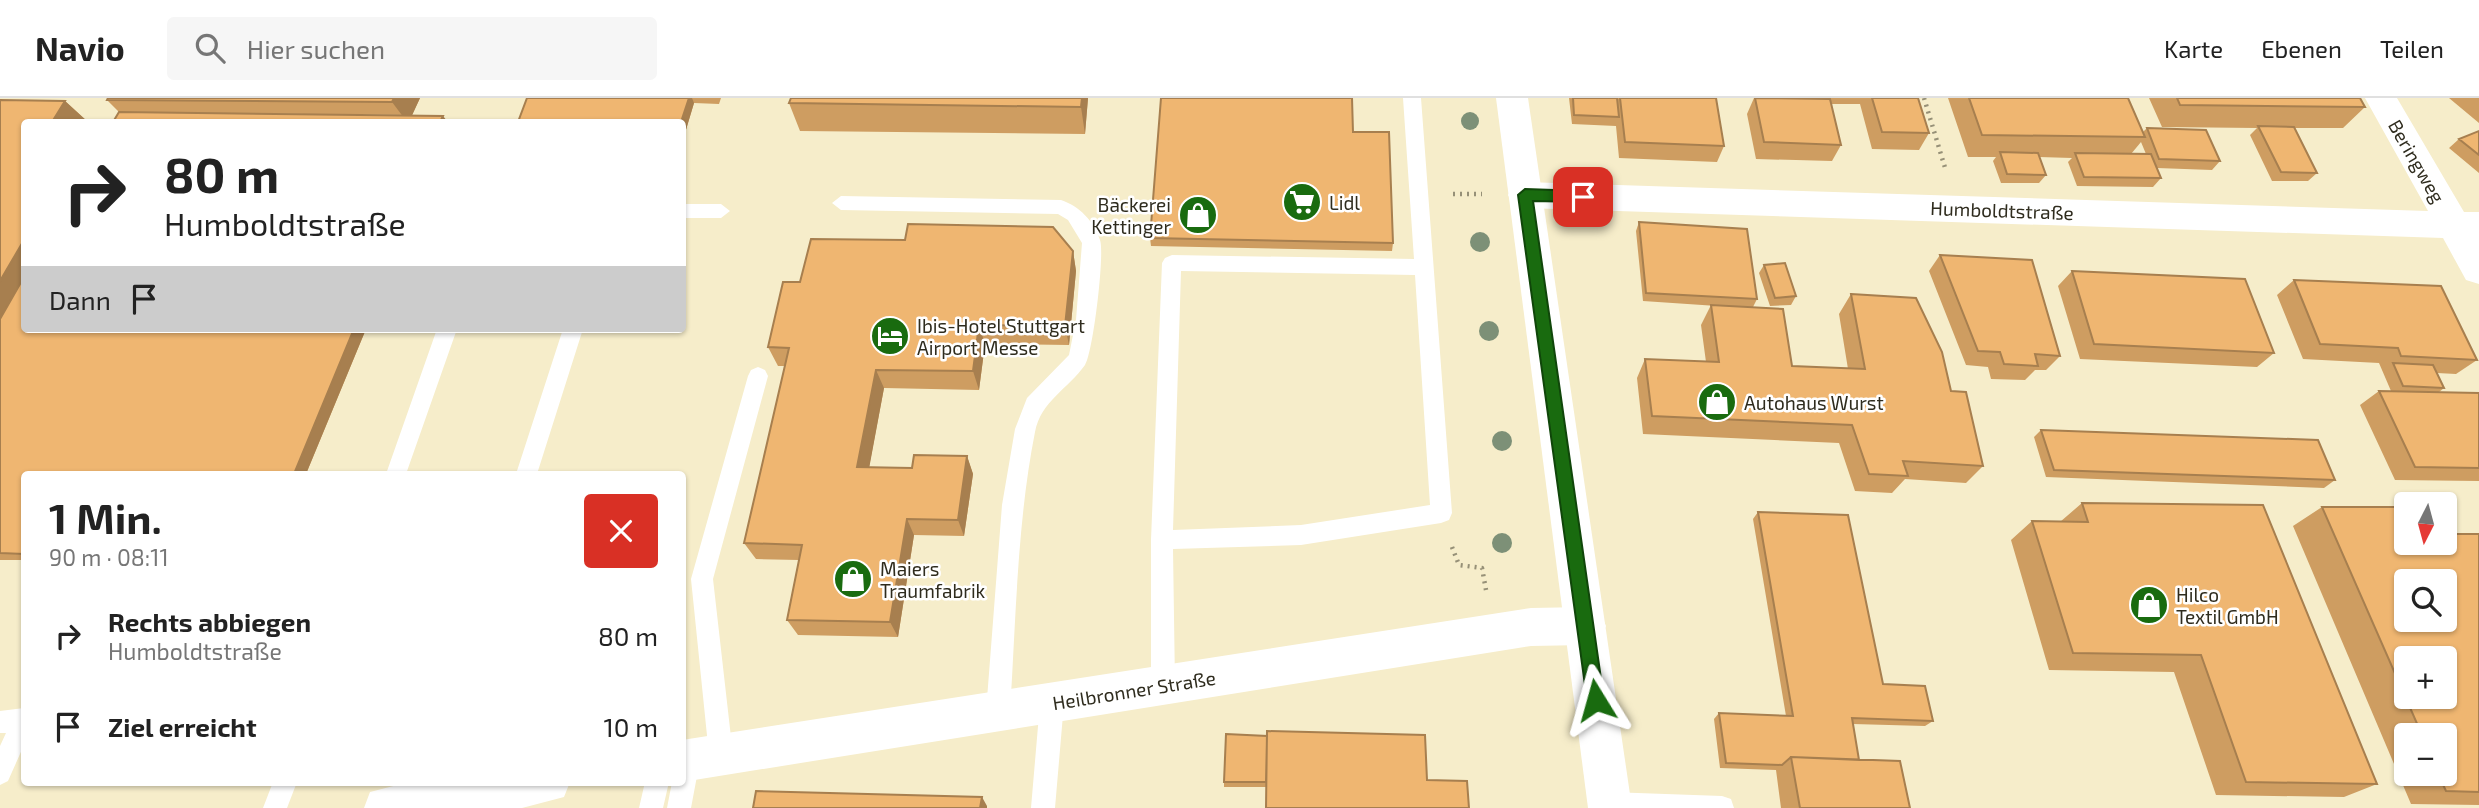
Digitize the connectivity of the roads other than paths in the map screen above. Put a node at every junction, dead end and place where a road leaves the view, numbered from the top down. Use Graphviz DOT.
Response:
graph roads {
  1 [pos="1412,98"];
  2 [pos="1512,98"];
  3 [pos="2381,98"];
  4 [pos="1525,195"];
  5 [pos="841,204"];
  6 [pos="686,211"];
  7 [pos="721,211"];
  8 [pos="2466,225"];
  9 [pos="1424,267"];
  10 [pos="2479,270"];
  11 [pos="446,333"];
  12 [pos="572,333"];
  13 [pos="758,376"];
  14 [pos="397,471"];
  15 [pos="527,471"];
  16 [pos="1162,540"];
  17 [pos="1585,626"];
  18 [pos="1163,685"];
  19 [pos="1052,703"];
  20 [pos="998,712"];
  21 [pos="18,721"];
  22 [pos="687,765"];
  23 [pos="0,773"];
  24 [pos="283,786"];
  25 [pos="523,786"];
  26 [pos="669,786"];
  27 [pos="683,786"];
  28 [pos="1610,806"];
  29 [pos="275,808"];
  30 [pos="386,808"];
  31 [pos="651,808"];
  32 [pos="679,808"];
  33 [pos="1043,808"];
  34 [pos="1722,808"];
  1 -- 9 [label="lane"];
  2 -- 4 [label="street"];
  3 -- 8 [label="street, Beringweg"];
  4 -- 8 [label="street, Humboldtstraße"];
  4 -- 17 [label="street"];
  5 -- 20 [label="lane"];
  6 -- 7 [label="lane"];
  8 -- 10 [label="street, Beringweg"];
  9 -- 16 [label="lane"];
  9 -- 16 [label="lane"];
  11 -- 14 [label="lane"];
  12 -- 15 [label="lane"];
  13 -- 22 [label="lane"];
  16 -- 18 [label="lane"];
  17 -- 18 [label="street, Heilbronner Straße"];
  17 -- 28 [label="street"];
  18 -- 19 [label="street, Heilbronner Straße"];
  19 -- 20 [label="street, Heilbronner Straße"];
  19 -- 33 [label="lane"];
  20 -- 22 [label="street, Heilbronner Straße"];
  21 -- 23 [label="lane"];
  24 -- 29 [label="lane"];
  25 -- 30 [label="street"];
  26 -- 31 [label="lane"];
  27 -- 32 [label="lane"];
  28 -- 34 [label="lane"];
}
